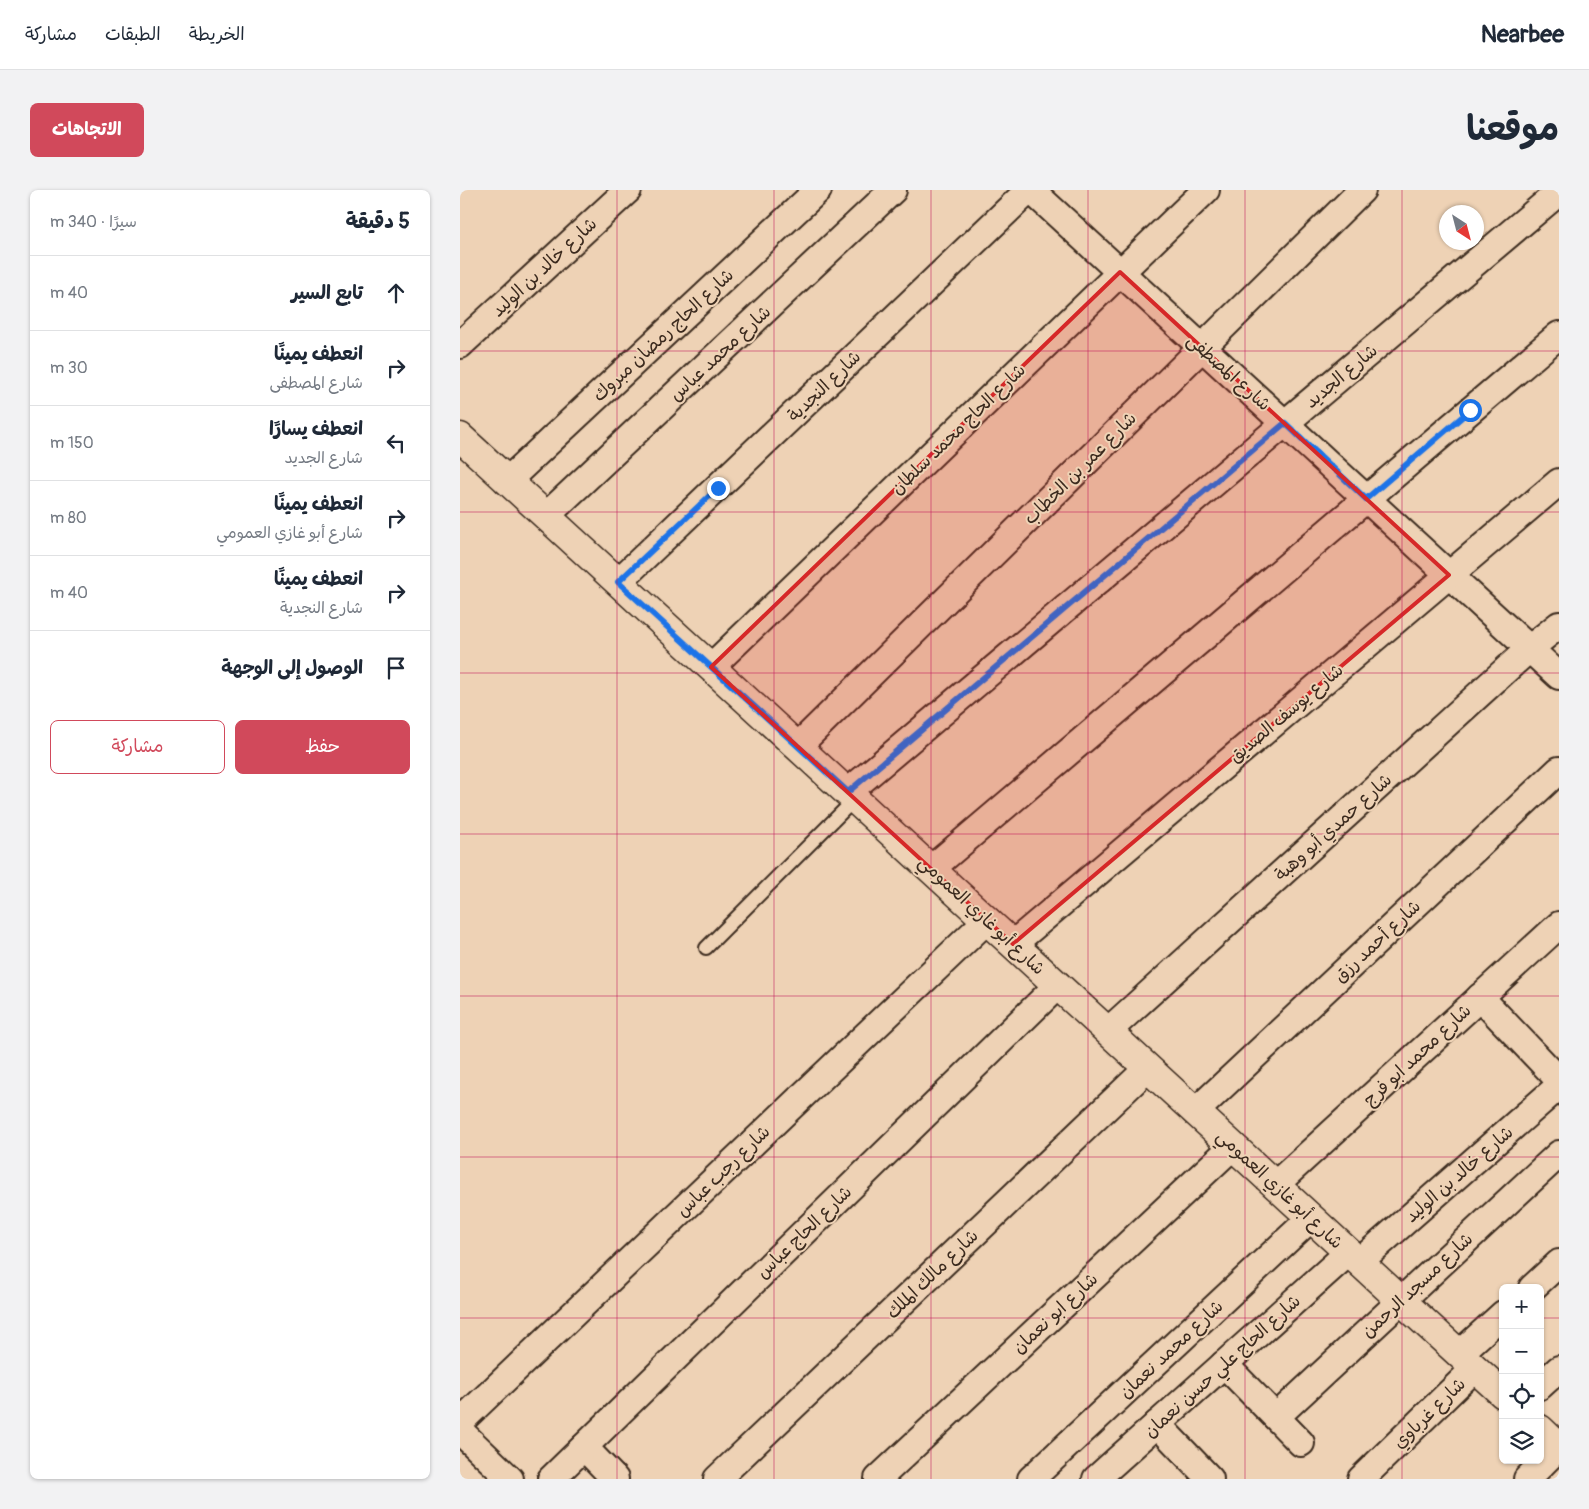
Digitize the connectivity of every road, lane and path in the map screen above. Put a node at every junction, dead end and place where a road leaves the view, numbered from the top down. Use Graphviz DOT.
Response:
graph roads {
  1 [pos="628,190"];
  2 [pos="818,190"];
  3 [pos="894,190"];
  4 [pos="1030,190"];
  5 [pos="1206,190"];
  6 [pos="1362,190"];
  7 [pos="1559,192"];
  8 [pos="1120,272"];
  9 [pos="1559,335"];
  10 [pos="460,345"];
  11 [pos="1202,348"];
  12 [pos="1285,423"];
  13 [pos="460,437"];
  14 [pos="508,481"];
  15 [pos="1559,482"];
  16 [pos="1366,499"];
  17 [pos="546,516"];
  18 [pos="1449,575"];
  19 [pos="618,582"];
  20 [pos="1559,625"];
  21 [pos="1529,649"];
  22 [pos="711,667"];
  23 [pos="1559,676"];
  24 [pos="798,746"];
  25 [pos="1559,770"];
  26 [pos="852,796"];
  27 [pos="931,868"];
  28 [pos="987,920"];
  29 [pos="1559,925"];
  30 [pos="1013,944"];
  31 [pos="706,948"];
  32 [pos="1058,985"];
  33 [pos="1480,997"];
  34 [pos="1108,1032"];
  35 [pos="1148,1068"];
  36 [pos="1559,1080"];
  37 [pos="1559,1086"];
  38 [pos="1196,1112"];
  39 [pos="1232,1146"];
  40 [pos="1559,1154"];
  41 [pos="1275,1185"];
  42 [pos="1311,1218"];
  43 [pos="1354,1258"];
  44 [pos="1559,1263"];
  45 [pos="1536,1284"];
  46 [pos="1400,1301"];
  47 [pos="1499,1319"];
  48 [pos="1467,1361"];
  49 [pos="1224,1364"];
  50 [pos="1559,1369"];
  51 [pos="1544,1382"];
  52 [pos="1499,1390"];
  53 [pos="1276,1417"];
  54 [pos="460,1422"];
  55 [pos="1157,1424"];
  56 [pos="460,1430"];
  57 [pos="1544,1433"];
  58 [pos="1301,1443"];
  59 [pos="584,1447"];
  60 [pos="1559,1447"];
  61 [pos="510,1479"];
  62 [pos="551,1479"];
  63 [pos="615,1479"];
  64 [pos="717,1479"];
  65 [pos="878,1479"];
  66 [pos="1031,1479"];
  67 [pos="1096,1479"];
  68 [pos="1210,1479"];
  69 [pos="1361,1479"];
  70 [pos="1527,1479"];
  1 -- 10 [label="street, شارع خالد بن الوليد"];
  2 -- 14 [label="street, شارع الحاج رمضان مبروك"];
  3 -- 17 [label="street, شارع محمد عباس"];
  4 -- 8 [label="street, شارع المصطفى"];
  4 -- 19 [label="street, شارع النجدية"];
  5 -- 8 [label="street, شارع الحاج محمد سلطان"];
  6 -- 11 [label="street, شارع عمر بن الخطاب"];
  7 -- 12 [label="street, شارع الجديد"];
  8 -- 11 [label="street, شارع المصطفى"];
  8 -- 22 [label="street, شارع الحاج محمد سلطان"];
  9 -- 16 [label="street"];
  11 -- 12 [label="street, شارع المصطفى"];
  11 -- 24 [label="street, شارع عمر بن الخطاب"];
  12 -- 16 [label="street, شارع المصطفى"];
  12 -- 26 [label="street, شارع الجديد"];
  13 -- 14 [label="street, شارع أبو غازي العمومي"];
  14 -- 17 [label="street, شارع أبو غازي العمومي"];
  15 -- 18 [label="street, شارع يوسف الصديق"];
  16 -- 18 [label="street, شارع المصطفى"];
  16 -- 27 [label="street"];
  17 -- 19 [label="street, شارع أبو غازي العمومي"];
  18 -- 21 [label="street, شارع المصطفى"];
  18 -- 30 [label="street, شارع يوسف الصديق"];
  19 -- 22 [label="street, شارع أبو غازي العمومي"];
  20 -- 21 [label="street, شارع حمدي أبو وهبة"];
  21 -- 23 [label="street, شارع المصطفى"];
  21 -- 34 [label="street, شارع حمدي أبو وهبة"];
  22 -- 24 [label="street, شارع أبو غازي العمومي"];
  24 -- 26 [label="street, شارع أبو غازي العمومي"];
  25 -- 38 [label="street, شارع أحمد رزق"];
  26 -- 27 [label="street, شارع أبو غازي العمومي"];
  26 -- 31 [label="lane"];
  27 -- 28 [label="street, شارع أبو غازي العمومي"];
  28 -- 30 [label="street, شارع أبو غازي العمومي"];
  28 -- 54 [label="street, شارع رجب عباس"];
  29 -- 33 [label="street, شارع محمد ابو فرج"];
  30 -- 32 [label="street, شارع أبو غازي العمومي"];
  32 -- 34 [label="street, شارع أبو غازي العمومي"];
  32 -- 59 [label="street, شارع الحاج عباس"];
  33 -- 36 [label="street"];
  33 -- 41 [label="street, شارع محمد ابو فرج"];
  34 -- 35 [label="street, شارع أبو غازي العمومي"];
  35 -- 38 [label="street, شارع أبو غازي العمومي"];
  35 -- 64 [label="street, شارع مالك الملك"];
  37 -- 43 [label="street, شارع خالد بن الوليد"];
  38 -- 39 [label="street, شارع أبو غازي العمومي"];
  39 -- 41 [label="street, شارع أبو غازي العمومي"];
  39 -- 65 [label="street, شارع ابو نعمان"];
  40 -- 46 [label="street, شارع مسجد الرحمن"];
  41 -- 42 [label="street, شارع أبو غازي العمومي"];
  42 -- 43 [label="street, شارع أبو غازي العمومي"];
  42 -- 66 [label="street, شارع محمد نعمان"];
  43 -- 46 [label="street, شارع أبو غازي العمومي"];
  43 -- 49 [label="street, شارع الحاج علي حسن نعمان"];
  44 -- 45 [label="street"];
  46 -- 48 [label="street, شارع أبو غازي العمومي"];
  46 -- 53 [label="street, شارع مسجد الرحمن"];
  47 -- 48 [label="street, شارع غرباوي"];
  48 -- 52 [label="street, شارع أبو غازي العمومي"];
  48 -- 69 [label="street, شارع غرباوي"];
  49 -- 53 [label="street"];
  49 -- 55 [label="street, شارع الحاج علي حسن نعمان"];
  50 -- 51 [label="street"];
  53 -- 58 [label="street"];
  55 -- 67 [label="street, شارع الحاج علي حسن نعمان"];
  55 -- 68 [label="street"];
  56 -- 61 [label="street"];
  57 -- 60 [label="street"];
  59 -- 62 [label="street, شارع الحاج عباس"];
  59 -- 63 [label="street"];
  60 -- 70 [label="street"];
}
